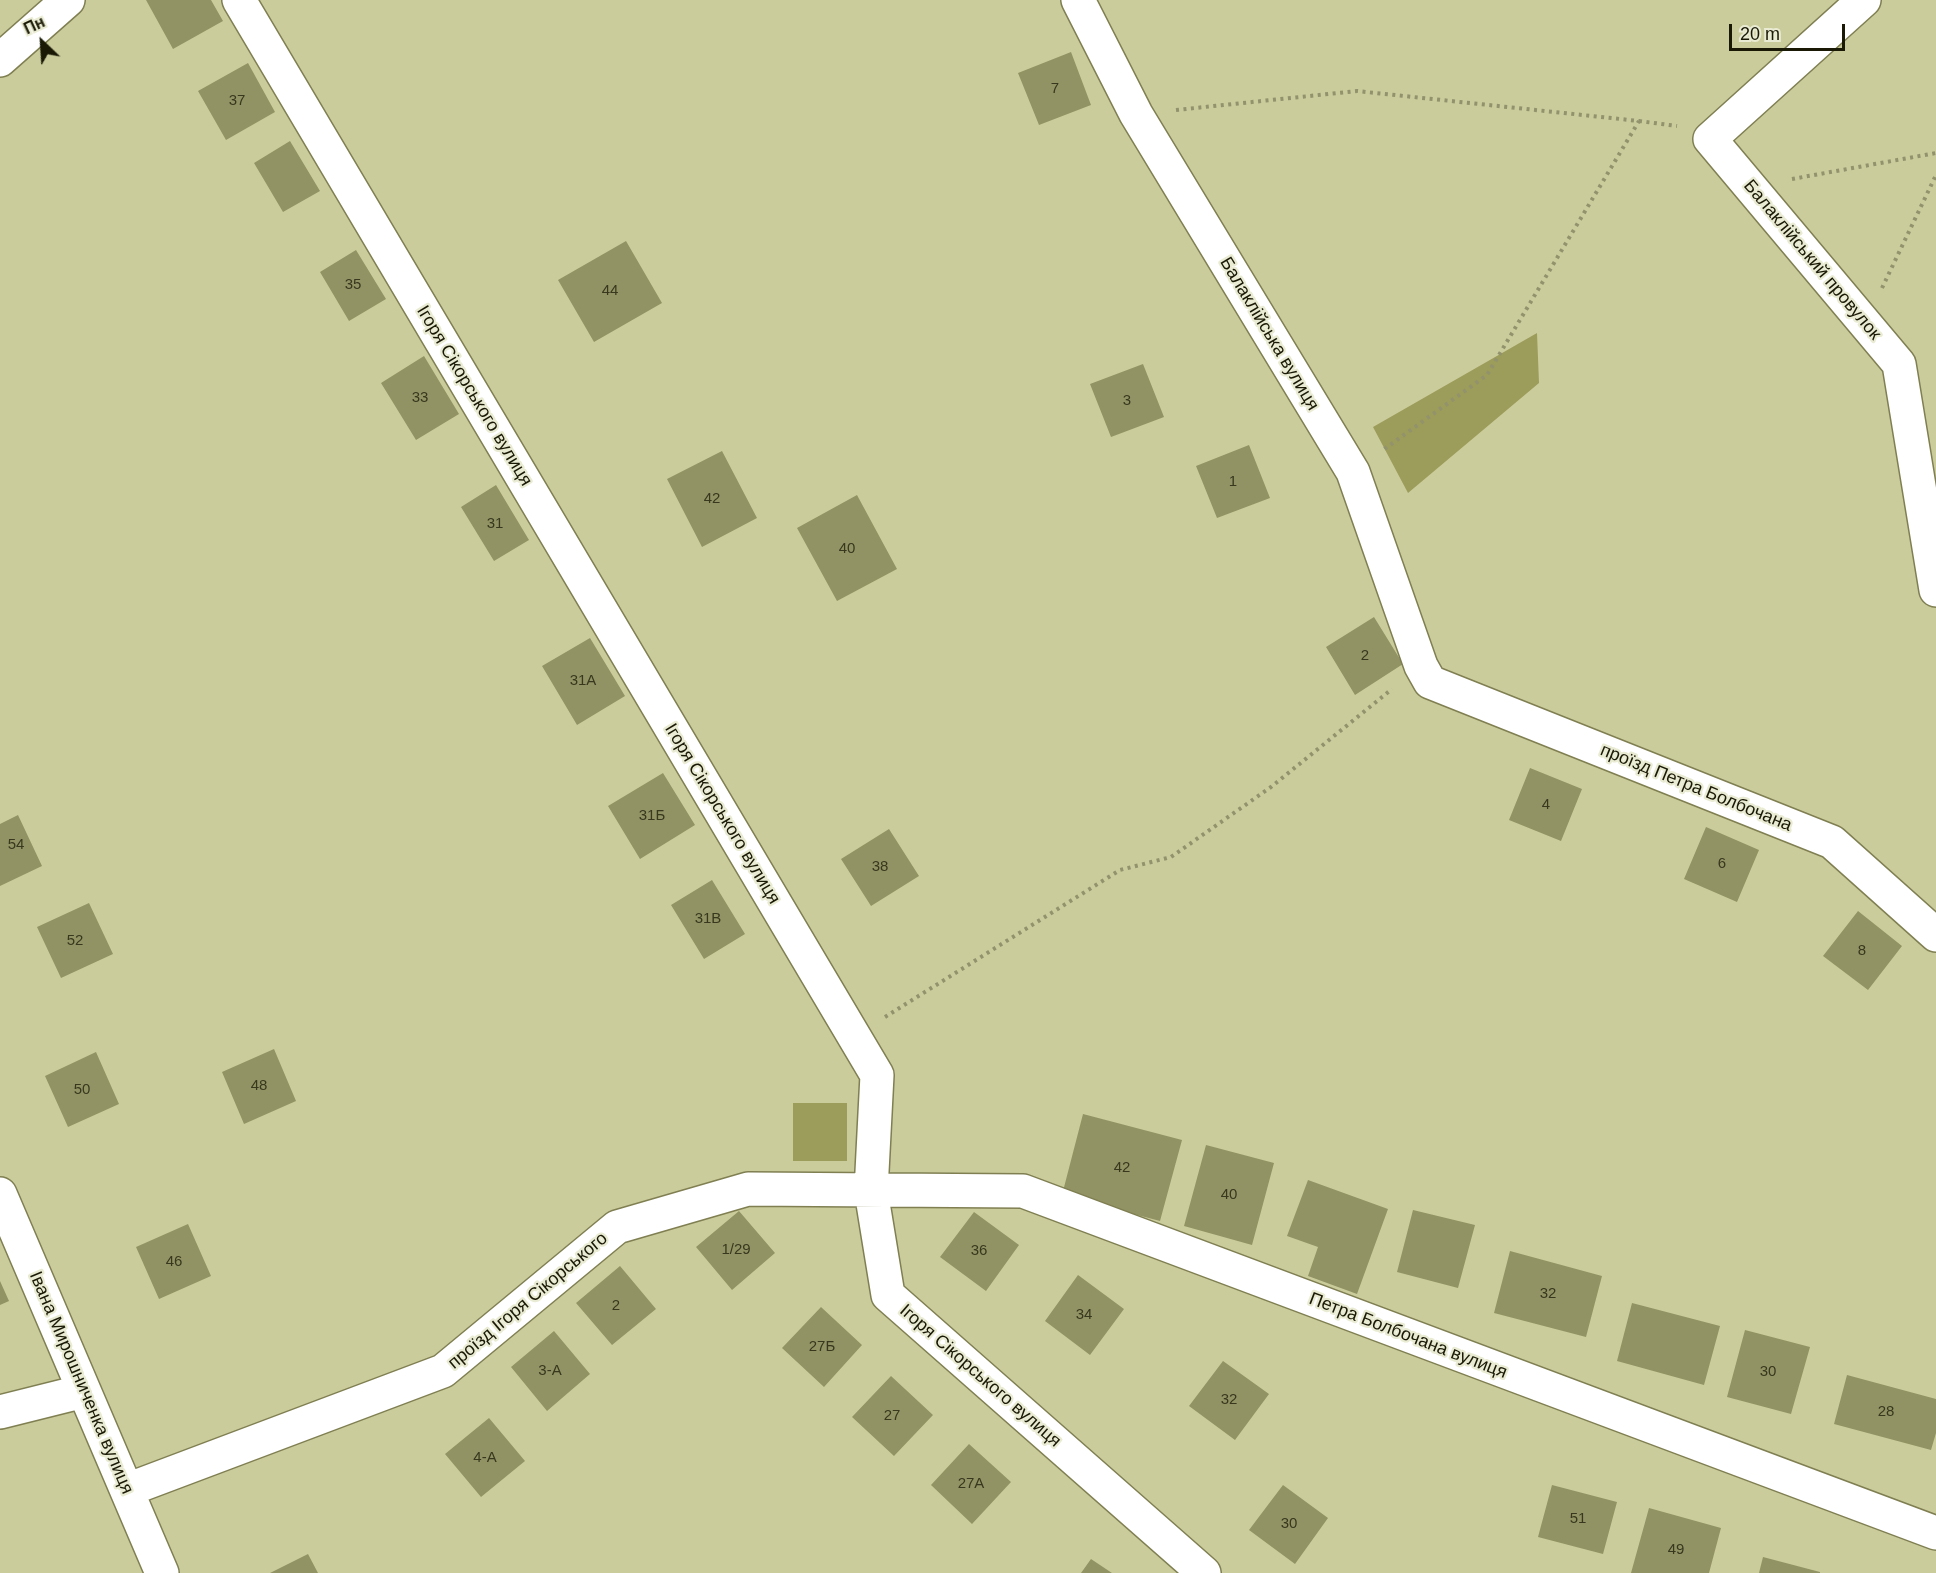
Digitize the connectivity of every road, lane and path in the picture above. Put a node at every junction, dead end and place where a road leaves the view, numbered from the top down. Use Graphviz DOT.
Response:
graph roads {
  1 [pos="68,0"];
  2 [pos="239,0"];
  3 [pos="1078,0"];
  4 [pos="1864,0"];
  5 [pos="0,60"];
  6 [pos="1137,114"];
  7 [pos="1936,153"];
  8 [pos="1936,175"];
  9 [pos="1750,187"];
  10 [pos="1865,323"];
  11 [pos="1353,472"];
  12 [pos="1936,590"];
  13 [pos="1426,674"];
  14 [pos="1936,935"];
  15 [pos="854,1037"];
  16 [pos="871,1191"];
  17 [pos="0,1194"];
  18 [pos="84,1390"];
  19 [pos="0,1412"];
  20 [pos="127,1490"];
  21 [pos="1936,1533"];
  22 [pos="162,1573"];
  23 [pos="1204,1573"];
  1 -- 5 [label="street"];
  2 -- 15 [label="street, Ігоря Сікорського вулиця"];
  3 -- 6 [label="street, Балаклійська вулиця"];
  4 -- 9 [label="street, Балаклійський провулок"];
  6 -- 11 [label="street, Балаклійська вулиця"];
  6 -- 11 [label="path"];
  7 -- 9 [label="path"];
  8 -- 10 [label="path"];
  9 -- 10 [label="street, Балаклійський провулок"];
  10 -- 12 [label="street, Балаклійський провулок"];
  11 -- 13 [label="street, Балаклійська вулиця"];
  13 -- 14 [label="street, проїзд Петра Болбочана"];
  13 -- 15 [label="path"];
  15 -- 16 [label="street, Ігоря Сікорського вулиця"];
  16 -- 20 [label="street, проїзд Ігоря Сікорського"];
  16 -- 21 [label="street, Петра Болбочана вулиця"];
  16 -- 23 [label="street, Ігоря Сікорського вулиця"];
  17 -- 18 [label="street, Івана Мирошниченка вулиця"];
  18 -- 19 [label="street"];
  18 -- 20 [label="street, Івана Мирошниченка вулиця"];
  20 -- 22 [label="street, Івана Мирошниченка вулиця"];
}
